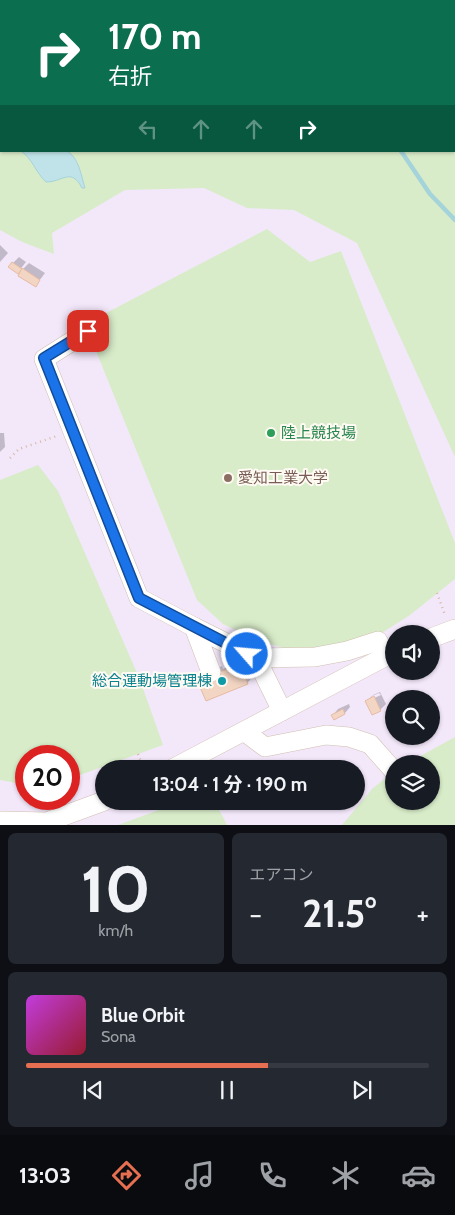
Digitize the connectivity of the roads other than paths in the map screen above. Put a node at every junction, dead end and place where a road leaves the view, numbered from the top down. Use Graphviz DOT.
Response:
graph roads {
  1 [pos="88,331"];
  2 [pos="194,627"];
  3 [pos="453,629"];
  4 [pos="440,634"];
  5 [pos="385,649"];
  6 [pos="385,657"];
  7 [pos="256,658"];
  8 [pos="211,672"];
  9 [pos="282,711"];
  10 [pos="245,732"];
  11 [pos="190,760"];
  12 [pos="385,761"];
  13 [pos="95,803"];
  14 [pos="0,821"];
  1 -- 2 [label="lane"];
  2 -- 7 [label="lane"];
  2 -- 8 [label="lane"];
  3 -- 4 [label="lane"];
  5 -- 7 [label="lane"];
  6 -- 9 [label="lane"];
  7 -- 9 [label="lane"];
  9 -- 10 [label="lane"];
  10 -- 11 [label="lane"];
  10 -- 12 [label="lane"];
  13 -- 14 [label="lane"];
}
